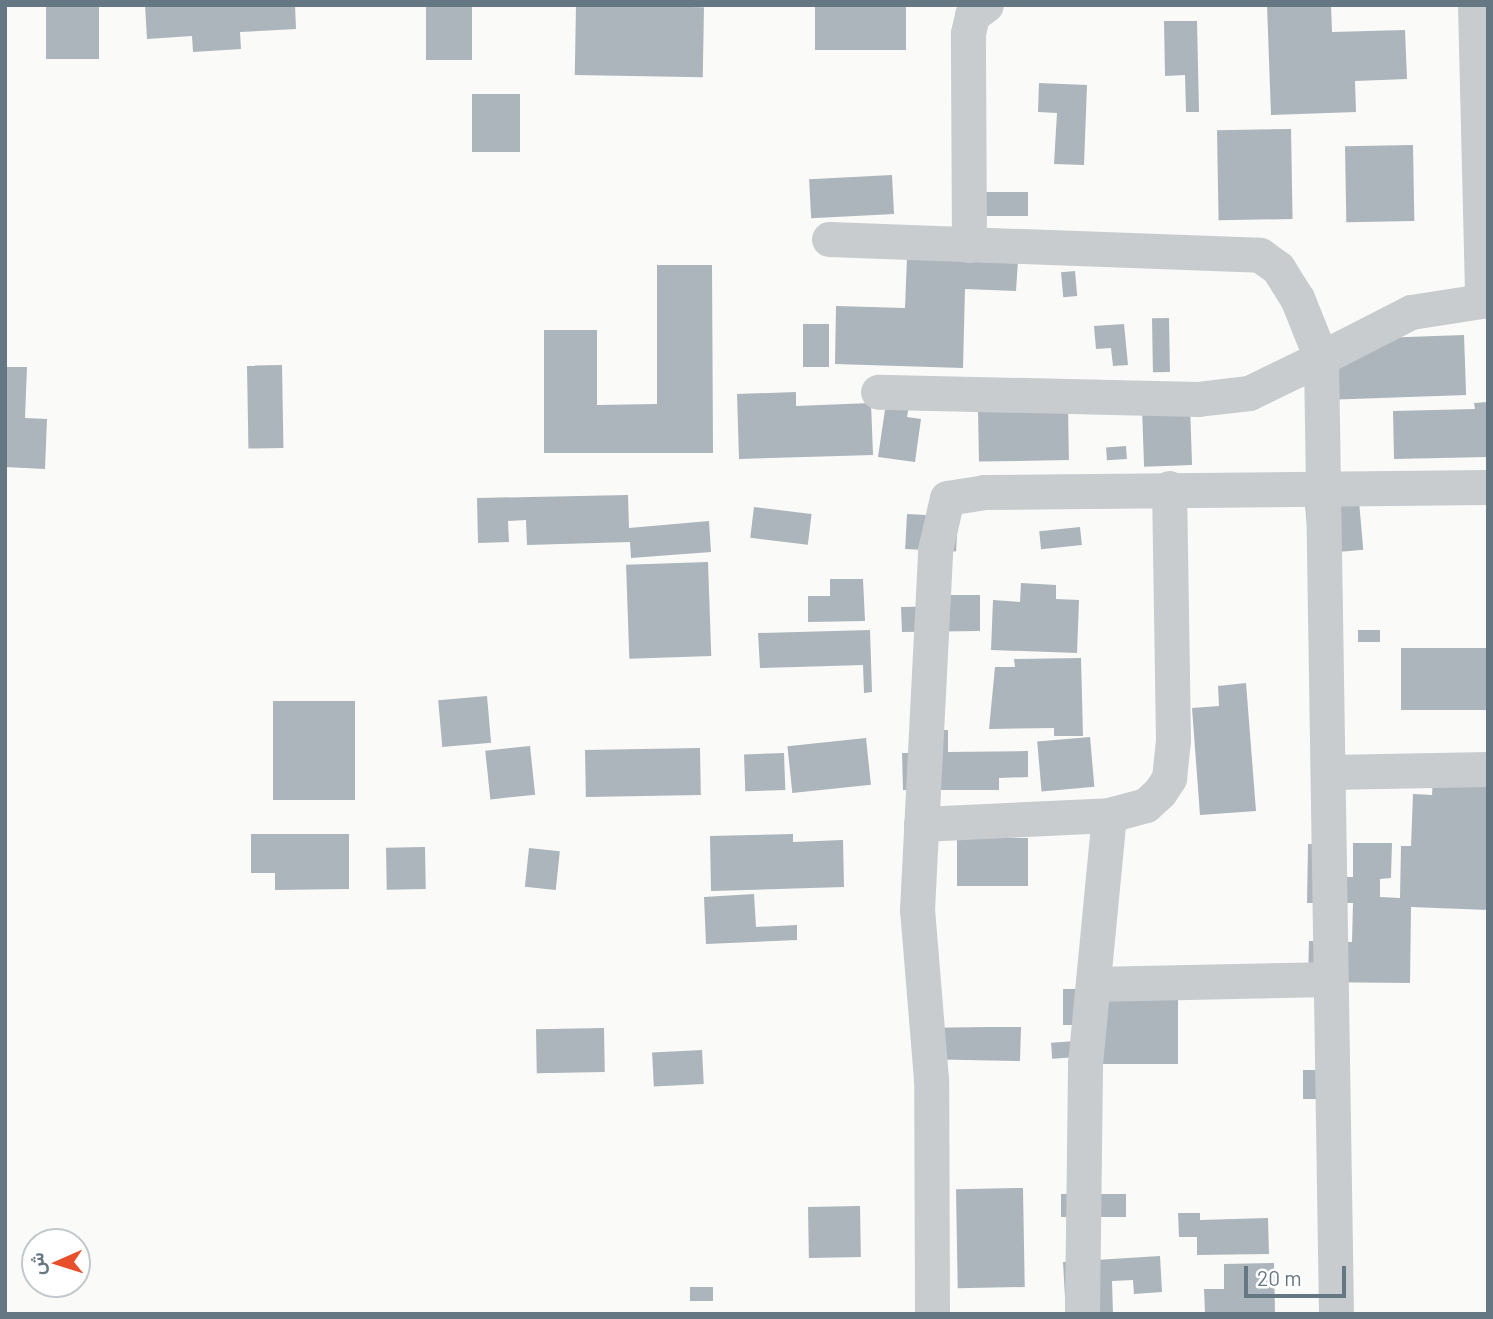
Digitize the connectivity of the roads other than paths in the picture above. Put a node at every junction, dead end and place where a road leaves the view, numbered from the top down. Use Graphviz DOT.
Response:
graph roads {
  1 [pos="986,5"];
  2 [pos="1475,5"];
  3 [pos="829,239"];
  4 [pos="969,245"];
  5 [pos="1485,300"];
  6 [pos="1321,358"];
  7 [pos="878,392"];
  8 [pos="1326,486"];
  9 [pos="1488,487"];
  10 [pos="1169,488"];
  11 [pos="1488,769"];
  12 [pos="1329,772"];
  13 [pos="1109,815"];
  14 [pos="921,824"];
  15 [pos="1330,979"];
  16 [pos="1093,984"];
  17 [pos="932,1314"];
  18 [pos="1082,1314"];
  19 [pos="1336,1314"];
  1 -- 4 [label="street"];
  2 -- 5 [label="street"];
  3 -- 4 [label="street"];
  4 -- 6 [label="street"];
  5 -- 6 [label="street"];
  6 -- 7 [label="street"];
  6 -- 8 [label="street"];
  8 -- 9 [label="street"];
  8 -- 10 [label="street"];
  8 -- 12 [label="street"];
  10 -- 13 [label="street"];
  10 -- 14 [label="street"];
  11 -- 12 [label="street"];
  12 -- 15 [label="street"];
  13 -- 14 [label="street"];
  13 -- 16 [label="street"];
  14 -- 17 [label="street"];
  15 -- 16 [label="street"];
  15 -- 19 [label="street"];
  16 -- 18 [label="street"];
}
